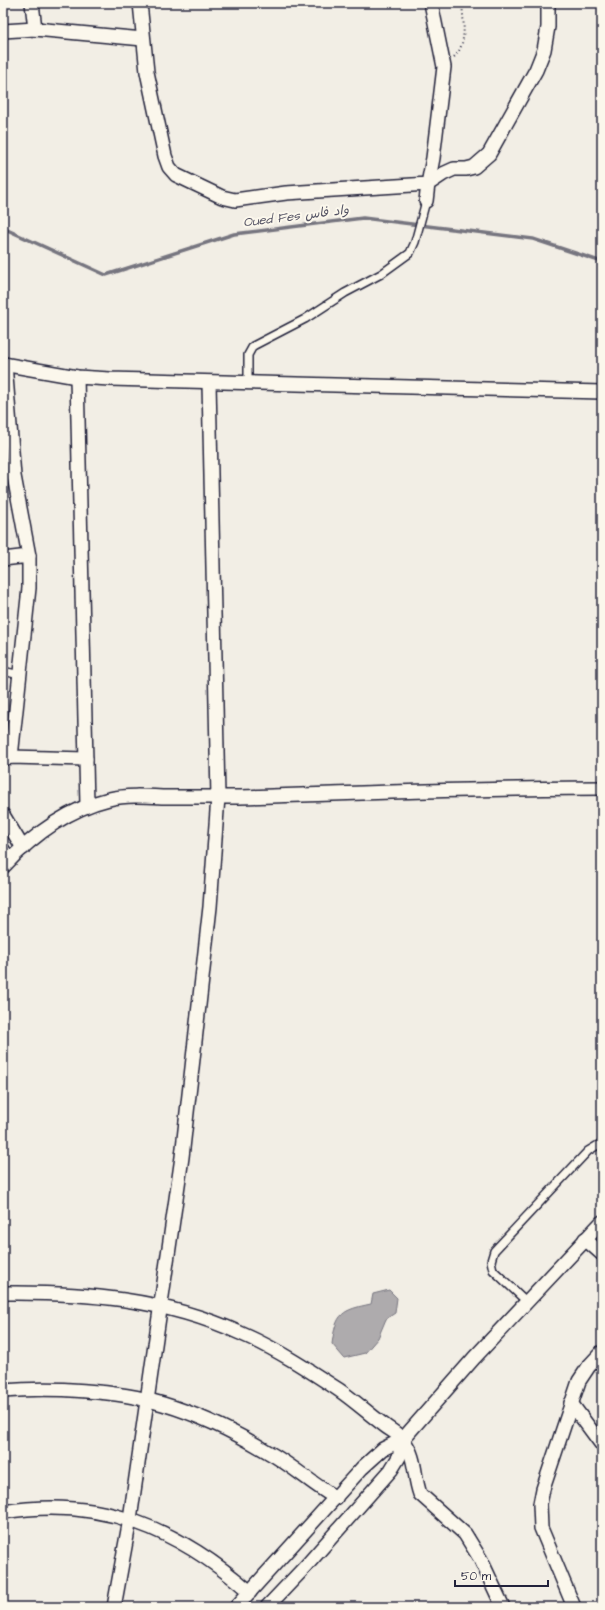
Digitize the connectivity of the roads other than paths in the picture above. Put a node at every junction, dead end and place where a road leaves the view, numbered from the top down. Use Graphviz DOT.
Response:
graph roads {
  1 [pos="32,3"];
  2 [pos="140,3"];
  3 [pos="431,3"];
  4 [pos="548,3"];
  5 [pos="35,29"];
  6 [pos="3,31"];
  7 [pos="142,39"];
  8 [pos="428,184"];
  9 [pos="426,202"];
  10 [pos="4,364"];
  11 [pos="77,377"];
  12 [pos="209,383"];
  13 [pos="248,383"];
  14 [pos="602,392"];
  15 [pos="8,476"];
  16 [pos="28,556"];
  17 [pos="3,559"];
  18 [pos="3,671"];
  19 [pos="20,675"];
  20 [pos="7,758"];
  21 [pos="86,759"];
  22 [pos="602,788"];
  23 [pos="218,797"];
  24 [pos="87,805"];
  25 [pos="3,815"];
  26 [pos="3,845"];
  27 [pos="23,848"];
  28 [pos="12,857"];
  29 [pos="3,867"];
  30 [pos="602,1146"];
  31 [pos="602,1222"];
  32 [pos="585,1239"];
  33 [pos="602,1254"];
  34 [pos="3,1293"];
  35 [pos="526,1301"];
  36 [pos="160,1307"];
  37 [pos="602,1352"];
  38 [pos="3,1391"];
  39 [pos="146,1400"];
  40 [pos="571,1403"];
  41 [pos="403,1439"];
  42 [pos="602,1445"];
  43 [pos="336,1498"];
  44 [pos="3,1512"];
  45 [pos="130,1519"];
  46 [pos="250,1592"];
  47 [pos="114,1607"];
  48 [pos="236,1607"];
  49 [pos="267,1607"];
  50 [pos="503,1607"];
  51 [pos="574,1607"];
  1 -- 5 [label="street"];
  2 -- 7 [label="street"];
  3 -- 8 [label="street"];
  4 -- 8 [label="street"];
  5 -- 6 [label="street"];
  5 -- 7 [label="street"];
  7 -- 8 [label="street"];
  8 -- 9 [label="street"];
  9 -- 13 [label="lane"];
  10 -- 11 [label="street"];
  10 -- 15 [label="street"];
  11 -- 12 [label="street"];
  11 -- 21 [label="street"];
  12 -- 13 [label="street"];
  12 -- 23 [label="street"];
  13 -- 14 [label="street"];
  15 -- 16 [label="street"];
  16 -- 17 [label="street"];
  16 -- 19 [label="street"];
  18 -- 19 [label="lane"];
  19 -- 20 [label="street"];
  20 -- 21 [label="street"];
  21 -- 24 [label="street"];
  22 -- 23 [label="street"];
  23 -- 24 [label="street"];
  23 -- 36 [label="street"];
  24 -- 27 [label="street"];
  25 -- 27 [label="street"];
  26 -- 28 [label="lane"];
  27 -- 28 [label="street"];
  28 -- 29 [label="street"];
  30 -- 35 [label="lane"];
  31 -- 32 [label="street"];
  32 -- 33 [label="street"];
  32 -- 35 [label="street"];
  34 -- 36 [label="street"];
  35 -- 41 [label="street"];
  36 -- 39 [label="street"];
  36 -- 41 [label="street"];
  37 -- 40 [label="street"];
  38 -- 39 [label="street"];
  39 -- 43 [label="street"];
  39 -- 45 [label="street"];
  40 -- 42 [label="street"];
  40 -- 51 [label="street"];
  41 -- 43 [label="street"];
  41 -- 49 [label="street"];
  41 -- 50 [label="street"];
  43 -- 46 [label="street"];
  44 -- 45 [label="street"];
  45 -- 46 [label="street"];
  45 -- 47 [label="street"];
  46 -- 48 [label="street"];
}
